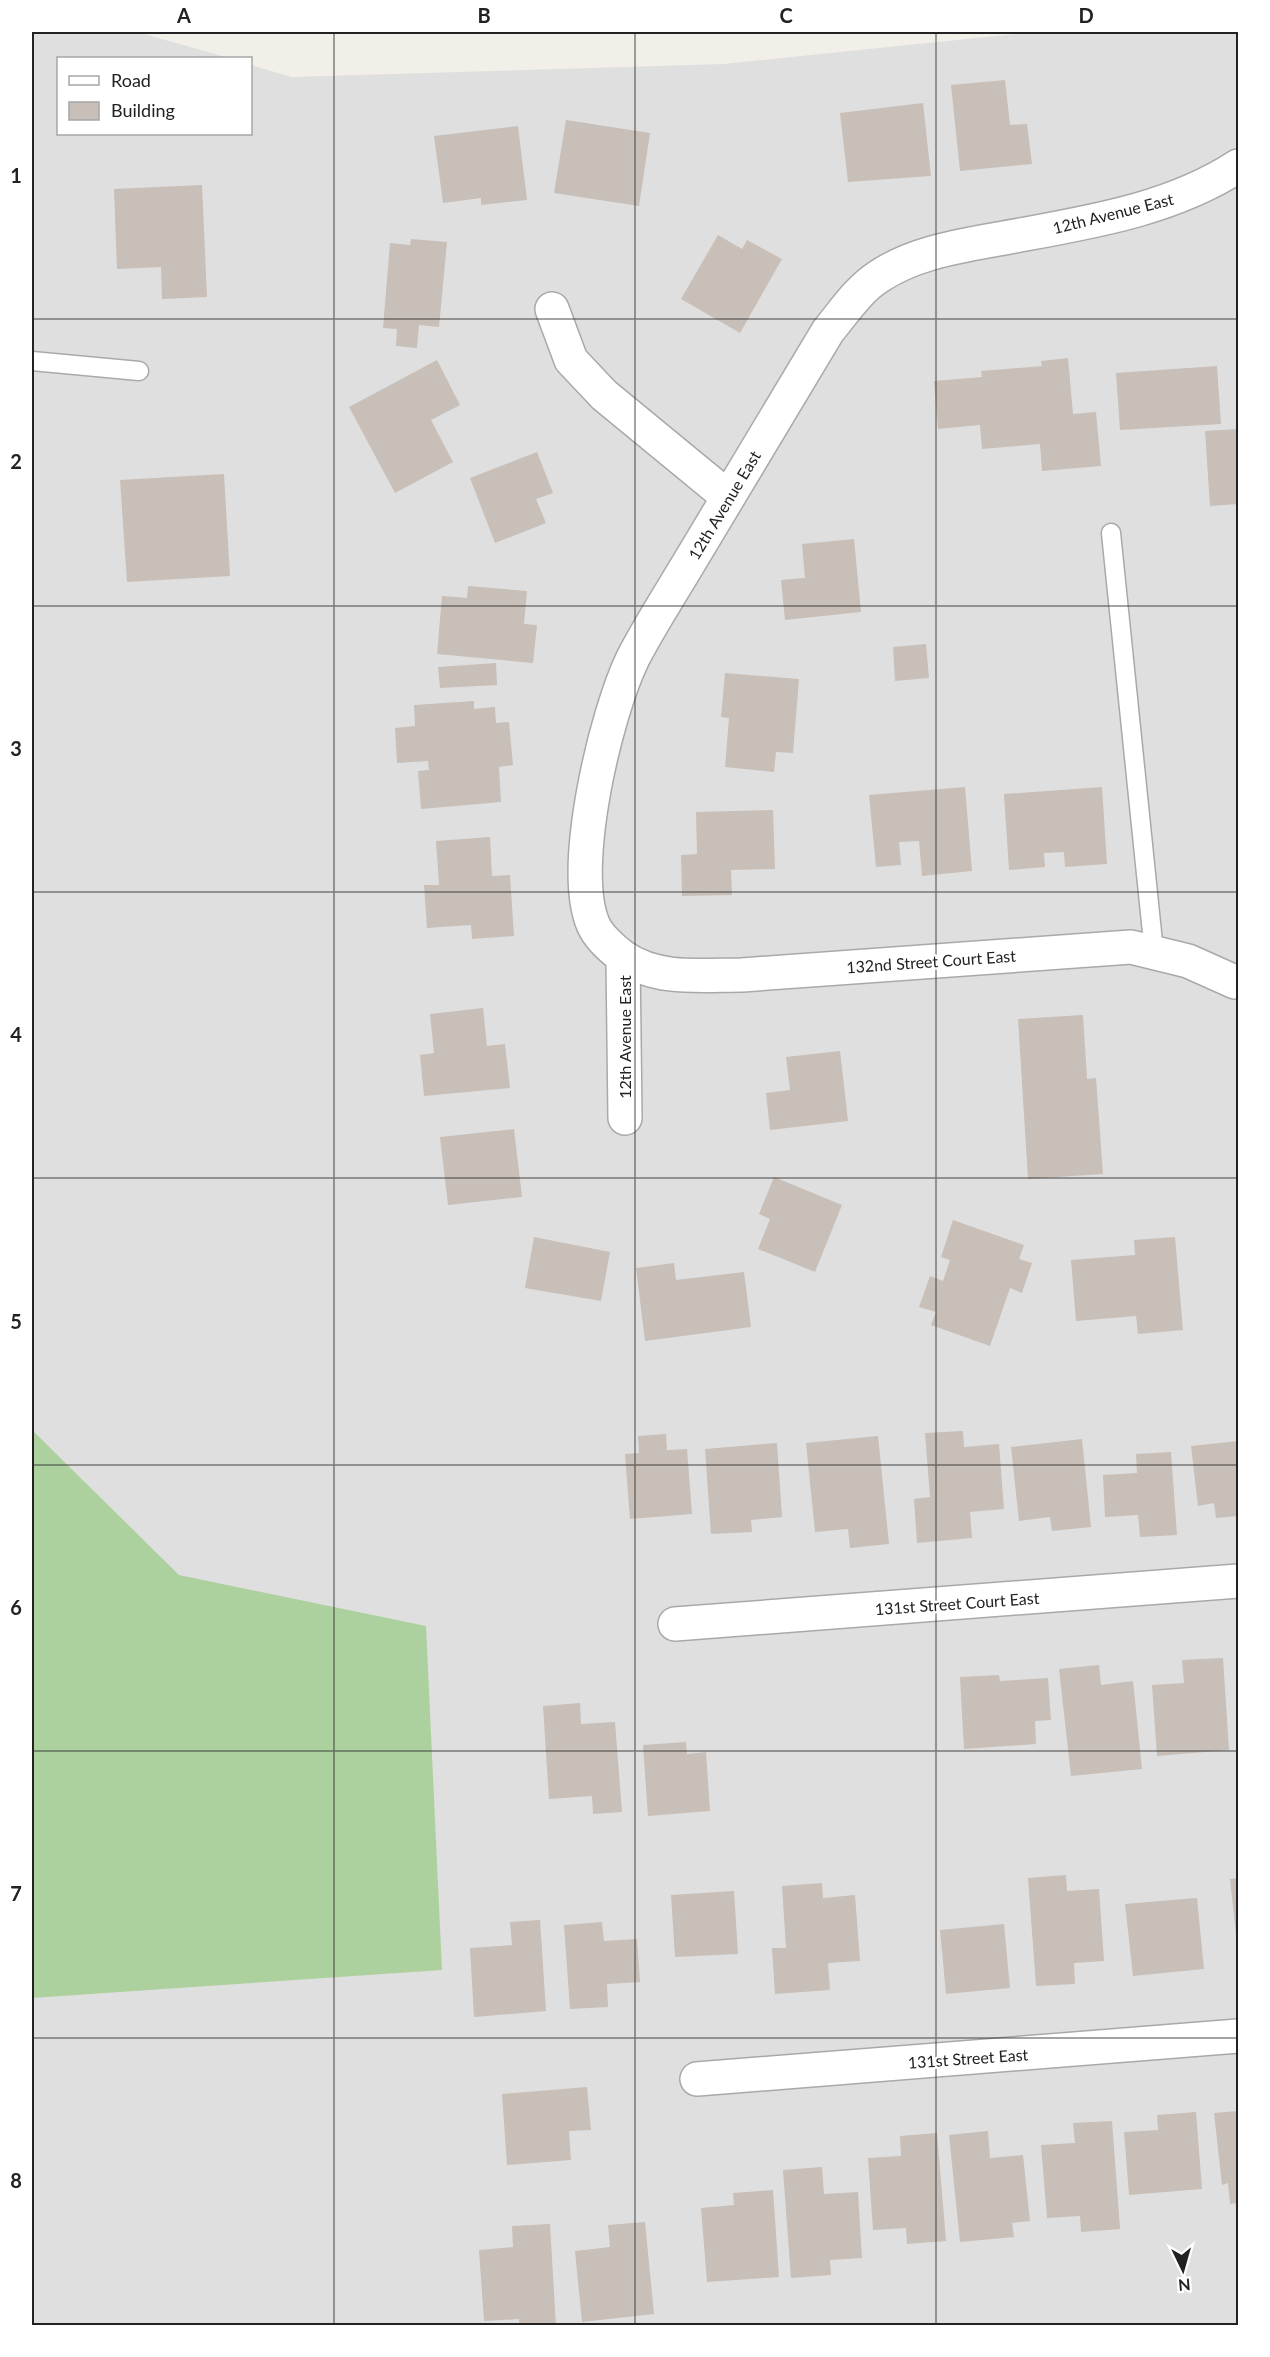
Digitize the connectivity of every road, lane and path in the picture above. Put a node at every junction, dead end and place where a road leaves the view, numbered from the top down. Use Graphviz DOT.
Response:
graph roads {
  1 [pos="1239,166"];
  2 [pos="552,309"];
  3 [pos="32,361"];
  4 [pos="139,371"];
  5 [pos="728,497"];
  6 [pos="1111,533"];
  7 [pos="1154,952"];
  8 [pos="623,958"];
  9 [pos="1235,982"];
  10 [pos="625,1118"];
  11 [pos="1239,1581"];
  12 [pos="675,1624"];
  13 [pos="1239,2036"];
  14 [pos="697,2079"];
  1 -- 5 [label="street, 12th Avenue East"];
  2 -- 5 [label="street"];
  3 -- 4 [label="lane"];
  5 -- 8 [label="street, 12th Avenue East"];
  6 -- 7 [label="lane"];
  7 -- 8 [label="street, 132nd Street Court East"];
  7 -- 9 [label="street, 132nd Street Court East"];
  8 -- 10 [label="street, 12th Avenue East"];
  11 -- 12 [label="street, 131st Street Court East"];
  13 -- 14 [label="street, 131st Street East"];
}
